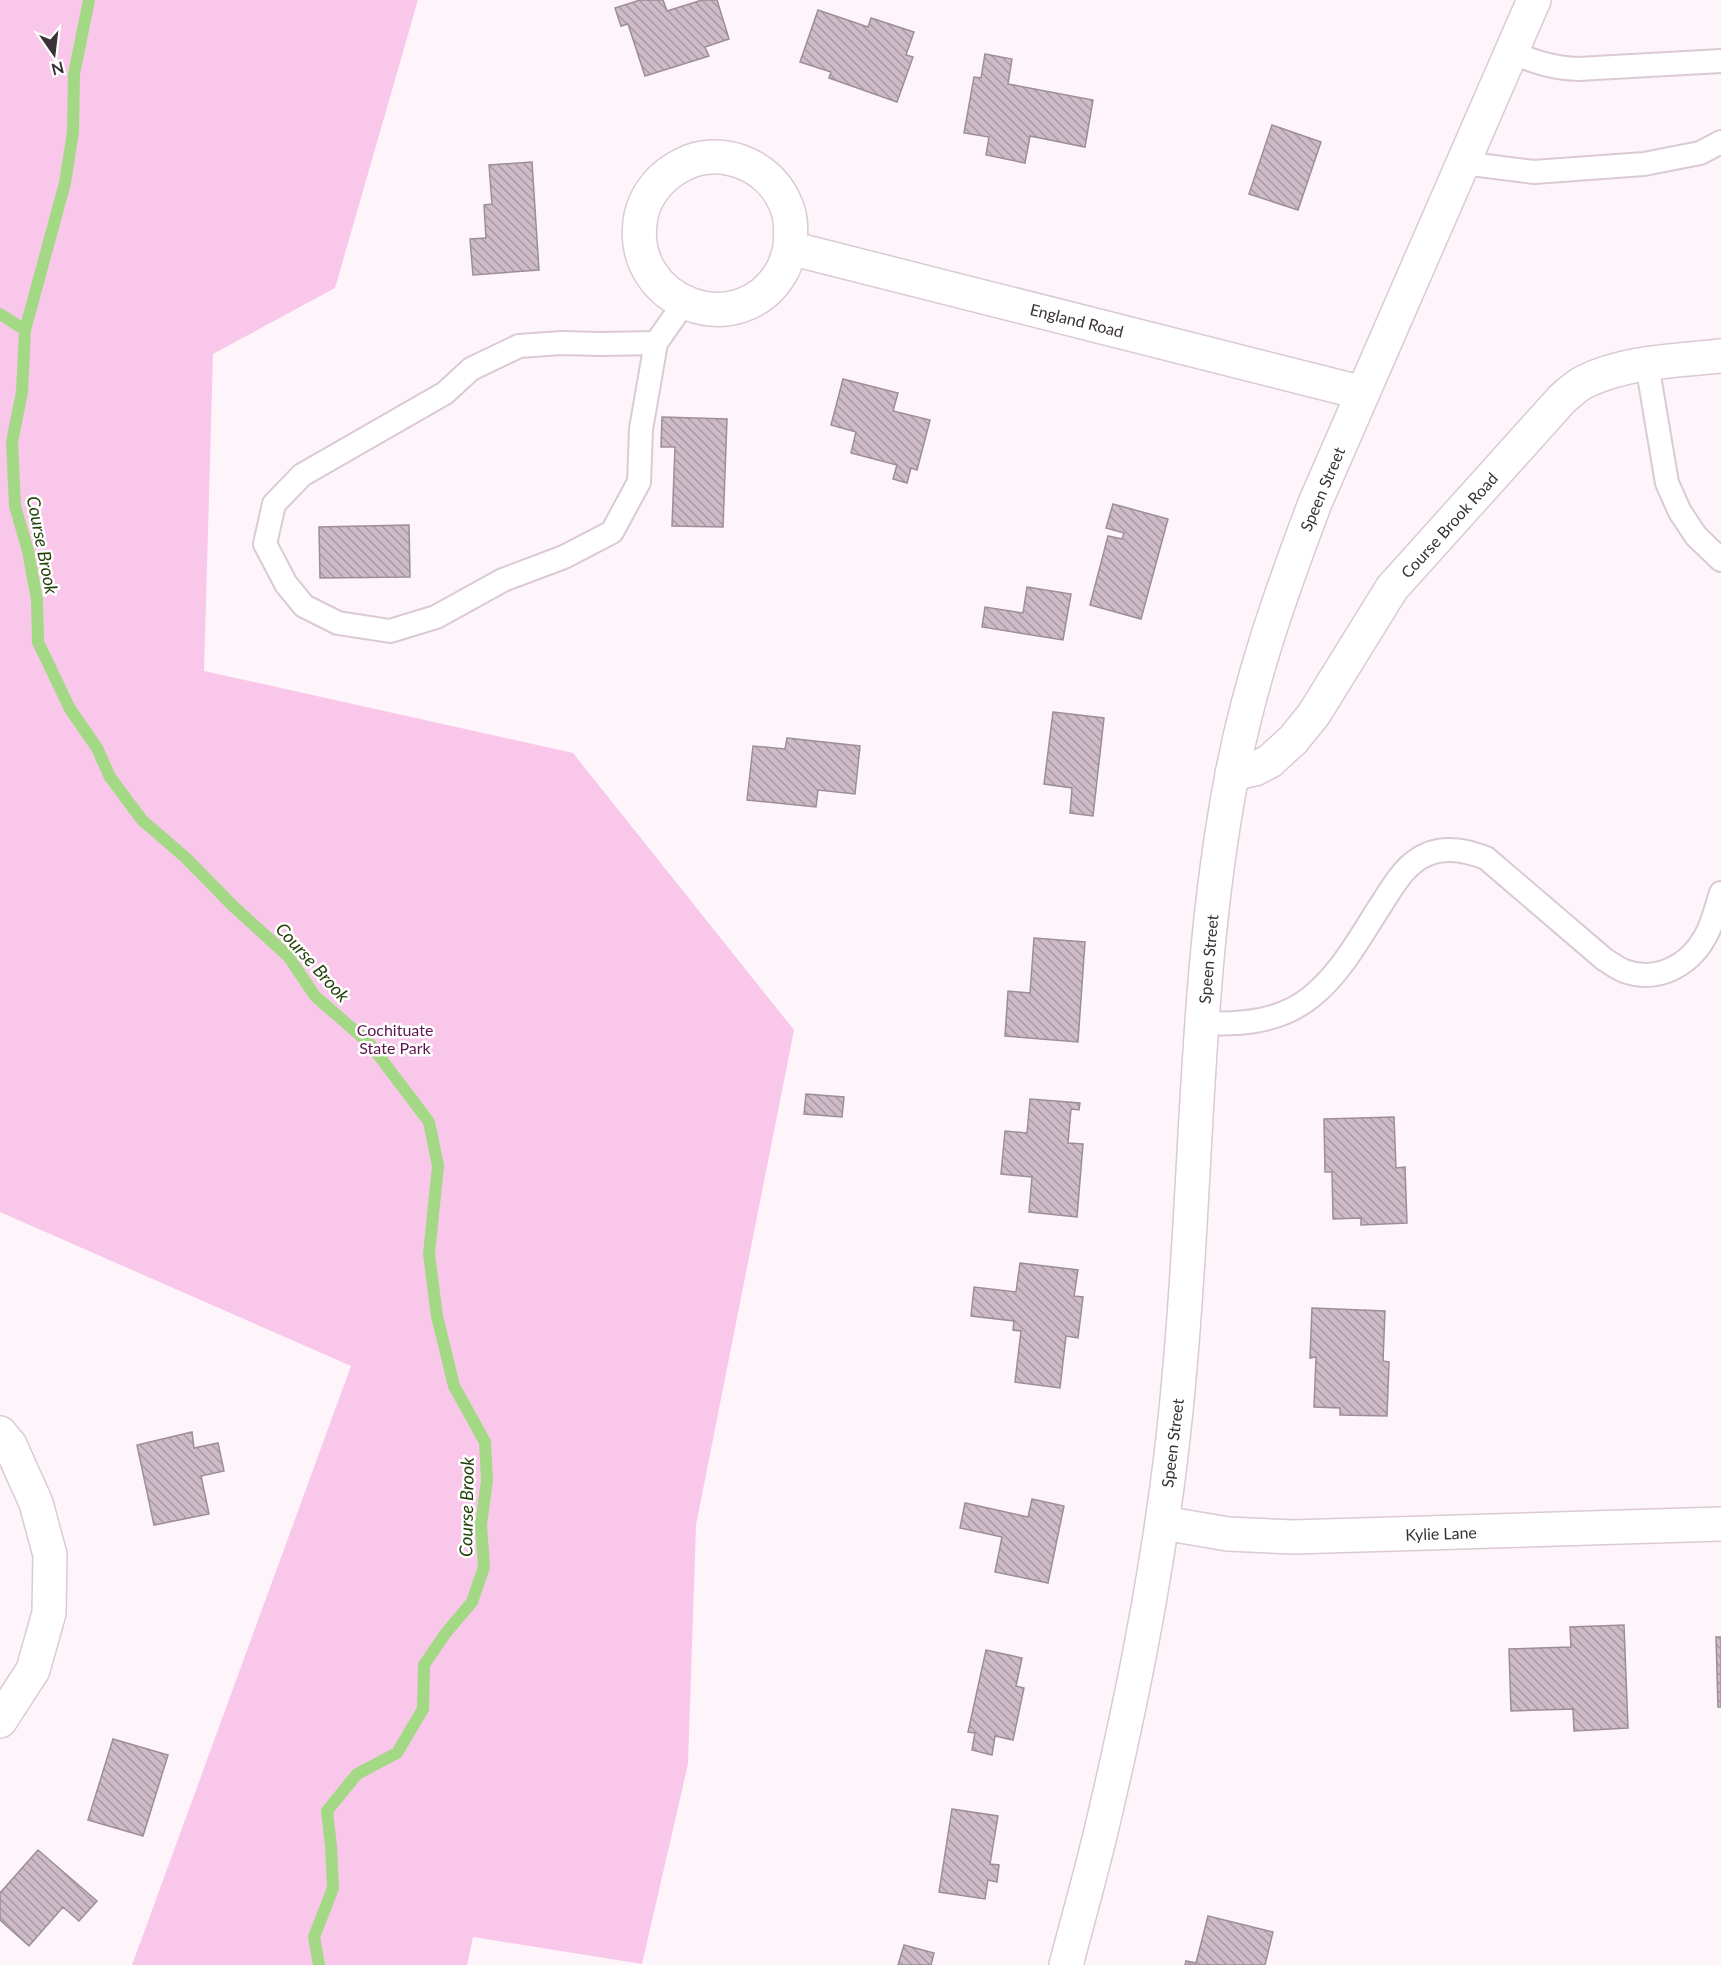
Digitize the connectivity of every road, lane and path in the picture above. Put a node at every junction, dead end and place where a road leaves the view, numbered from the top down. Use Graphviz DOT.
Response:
graph roads {
  1 [pos="1534,0"];
  2 [pos="1511,52"];
  3 [pos="1721,62"];
  4 [pos="1721,142"];
  5 [pos="1463,163"];
  6 [pos="790,248"];
  7 [pos="684,303"];
  8 [pos="656,343"];
  9 [pos="1721,356"];
  10 [pos="1647,364"];
  11 [pos="1363,393"];
  12 [pos="1721,560"];
  13 [pos="1232,774"];
  14 [pos="1721,893"];
  15 [pos="1203,1023"];
  16 [pos="0,1433"];
  17 [pos="1163,1522"];
  18 [pos="1721,1524"];
  19 [pos="0,1721"];
  20 [pos="1066,1965"];
  1 -- 2 [label="street, Speen Street"];
  2 -- 3 [label="lane"];
  2 -- 5 [label="street, Speen Street"];
  4 -- 5 [label="lane"];
  5 -- 11 [label="street, Speen Street"];
  6 -- 7 [label="street"];
  6 -- 7 [label="street"];
  6 -- 11 [label="street, England Road"];
  7 -- 8 [label="lane"];
  8 -- 8 [label="lane"];
  9 -- 10 [label="street, Course Brook Road"];
  10 -- 12 [label="lane"];
  10 -- 13 [label="street, Course Brook Road"];
  11 -- 13 [label="street, Speen Street"];
  13 -- 15 [label="street, Speen Street"];
  14 -- 15 [label="lane"];
  15 -- 17 [label="street, Speen Street"];
  16 -- 19 [label="street"];
  17 -- 18 [label="street, Kylie Lane"];
  17 -- 20 [label="street, Speen Street"];
}
